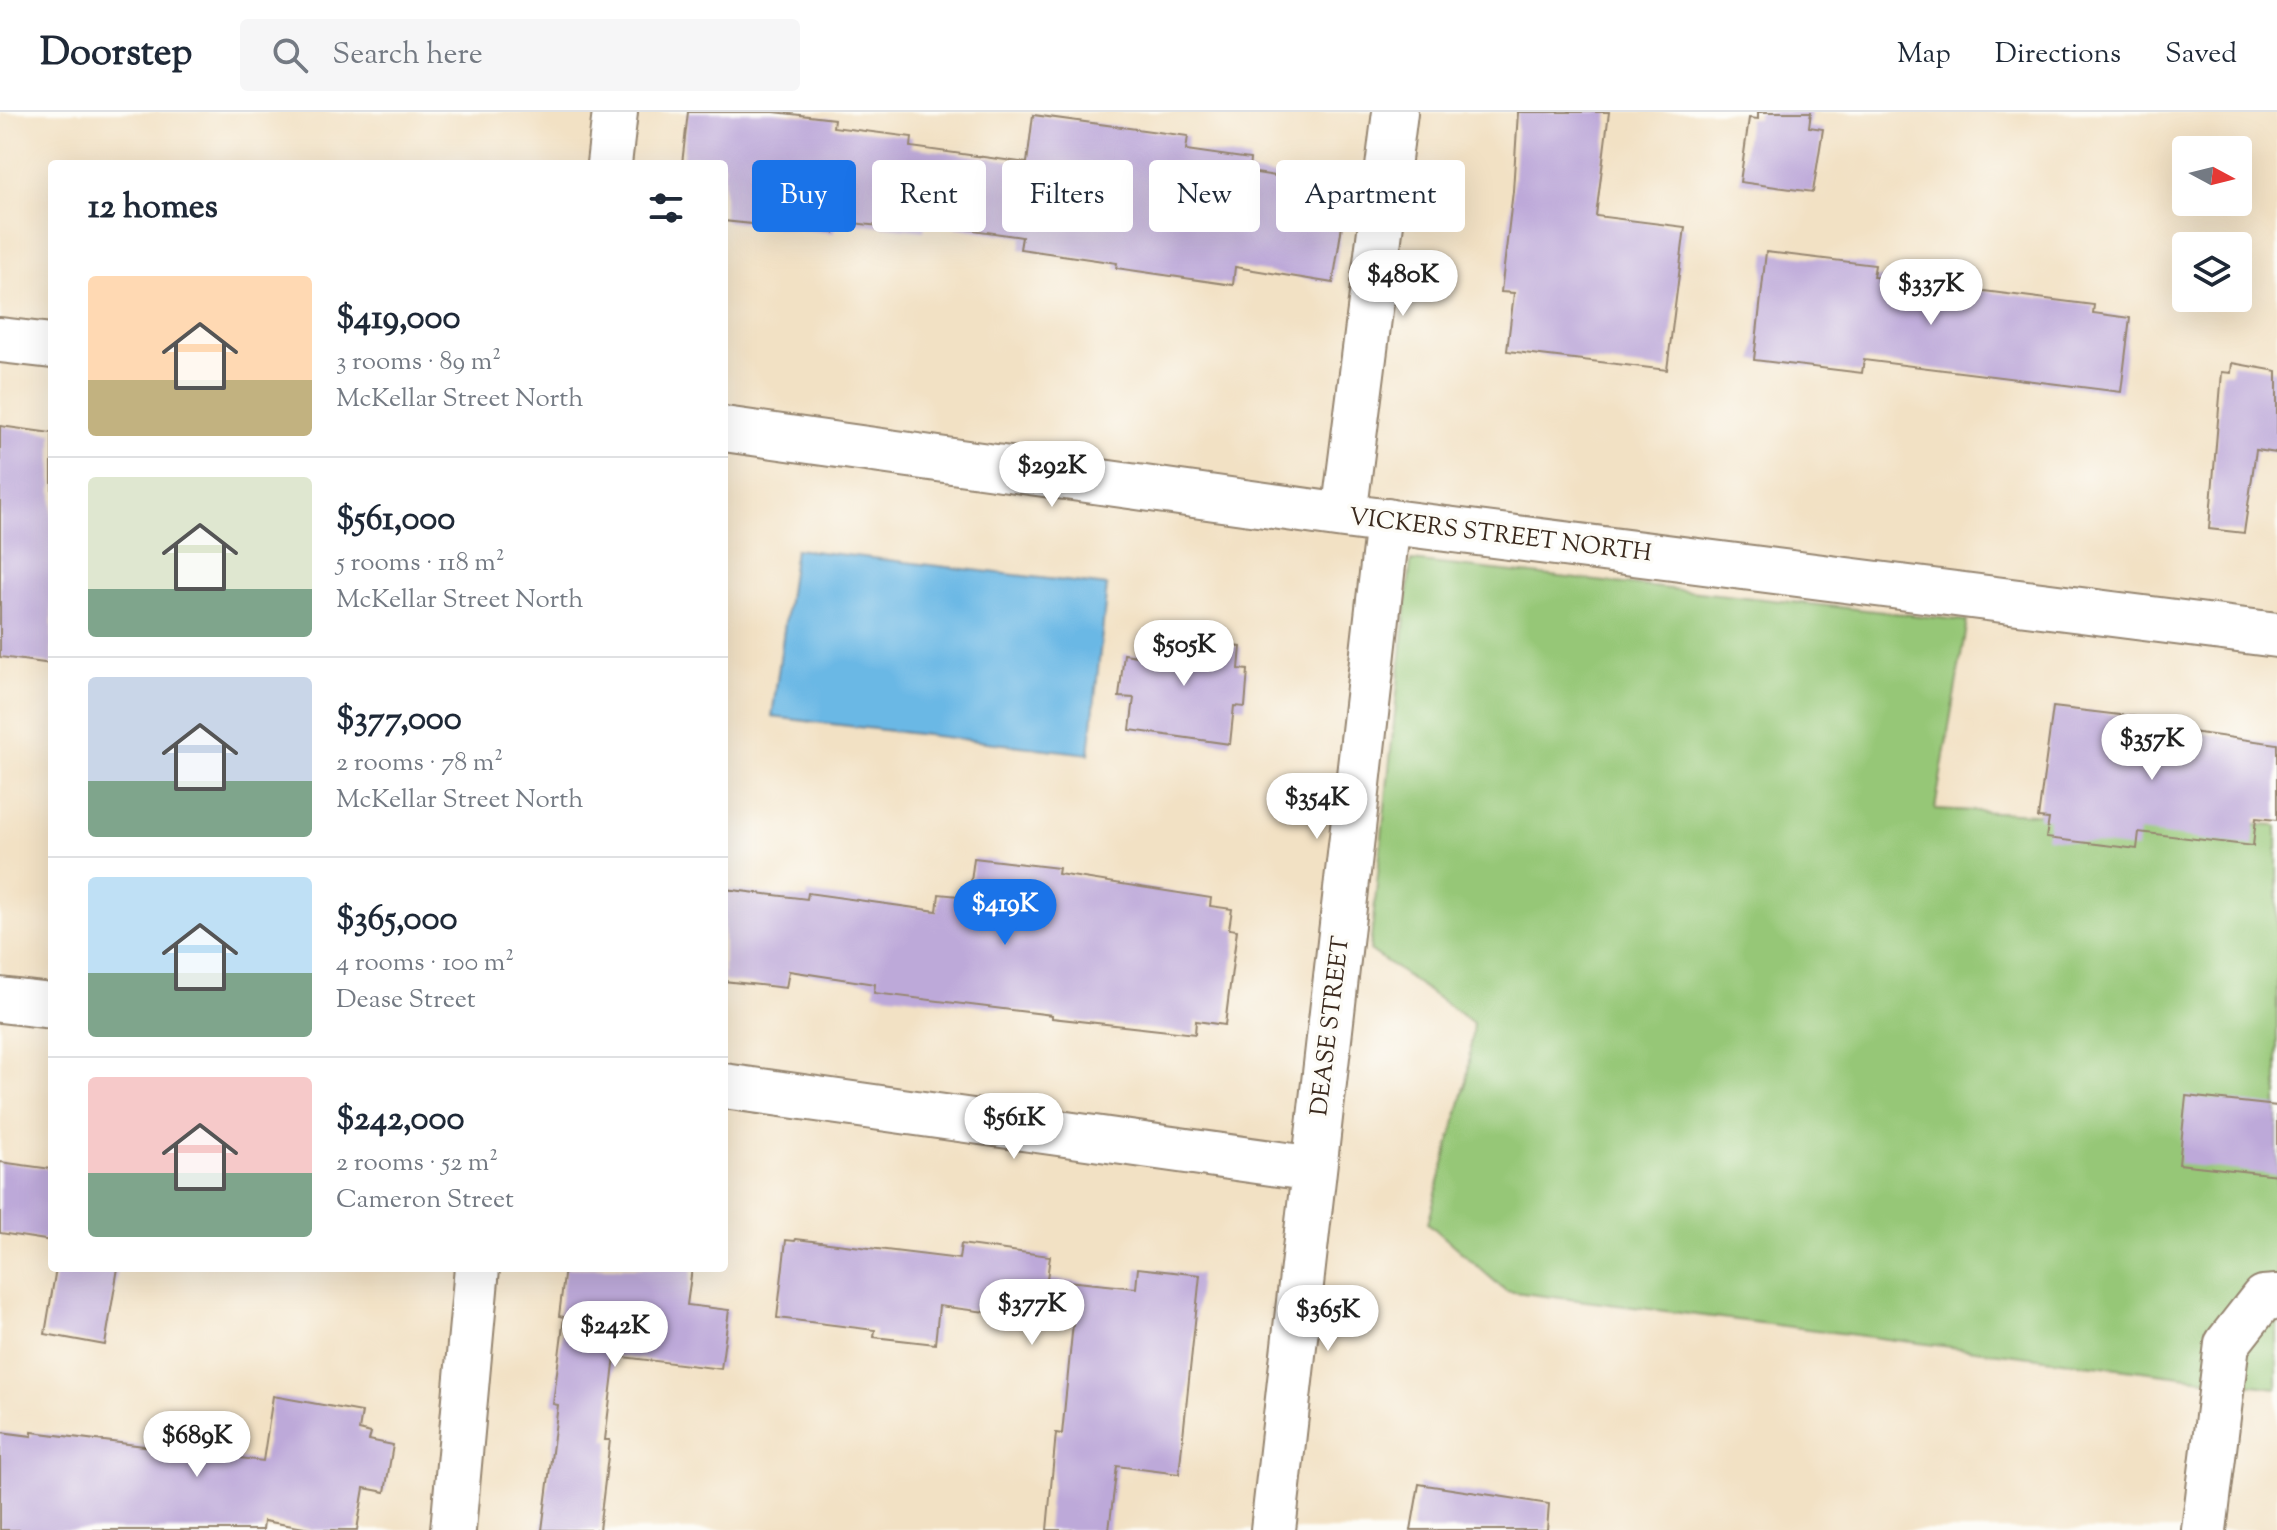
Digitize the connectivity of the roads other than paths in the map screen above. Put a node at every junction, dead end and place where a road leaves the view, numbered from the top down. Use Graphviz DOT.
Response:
graph roads {
  1 [pos="615,112"];
  2 [pos="1395,112"];
  3 [pos="609,160"];
  4 [pos="0,340"];
  5 [pos="48,346"];
  6 [pos="728,430"];
  7 [pos="1344,516"];
  8 [pos="1388,521"];
  9 [pos="2277,635"];
  10 [pos="0,1000"];
  11 [pos="48,1006"];
  12 [pos="728,1087"];
  13 [pos="1314,1169"];
  14 [pos="477,1272"];
  15 [pos="2270,1298"];
  16 [pos="453,1530"];
  17 [pos="1273,1530"];
  18 [pos="2204,1530"];
  1 -- 3 [label="street"];
  2 -- 7 [label="street"];
  4 -- 5 [label="street"];
  6 -- 7 [label="street, VICKERS STREET NORTH"];
  7 -- 8 [label="street, VICKERS STREET NORTH"];
  8 -- 9 [label="street, VICKERS STREET NORTH"];
  8 -- 13 [label="street, DEASE STREET"];
  10 -- 11 [label="street"];
  12 -- 13 [label="street"];
  13 -- 17 [label="street, DEASE STREET"];
  14 -- 16 [label="street"];
  15 -- 18 [label="street"];
}
